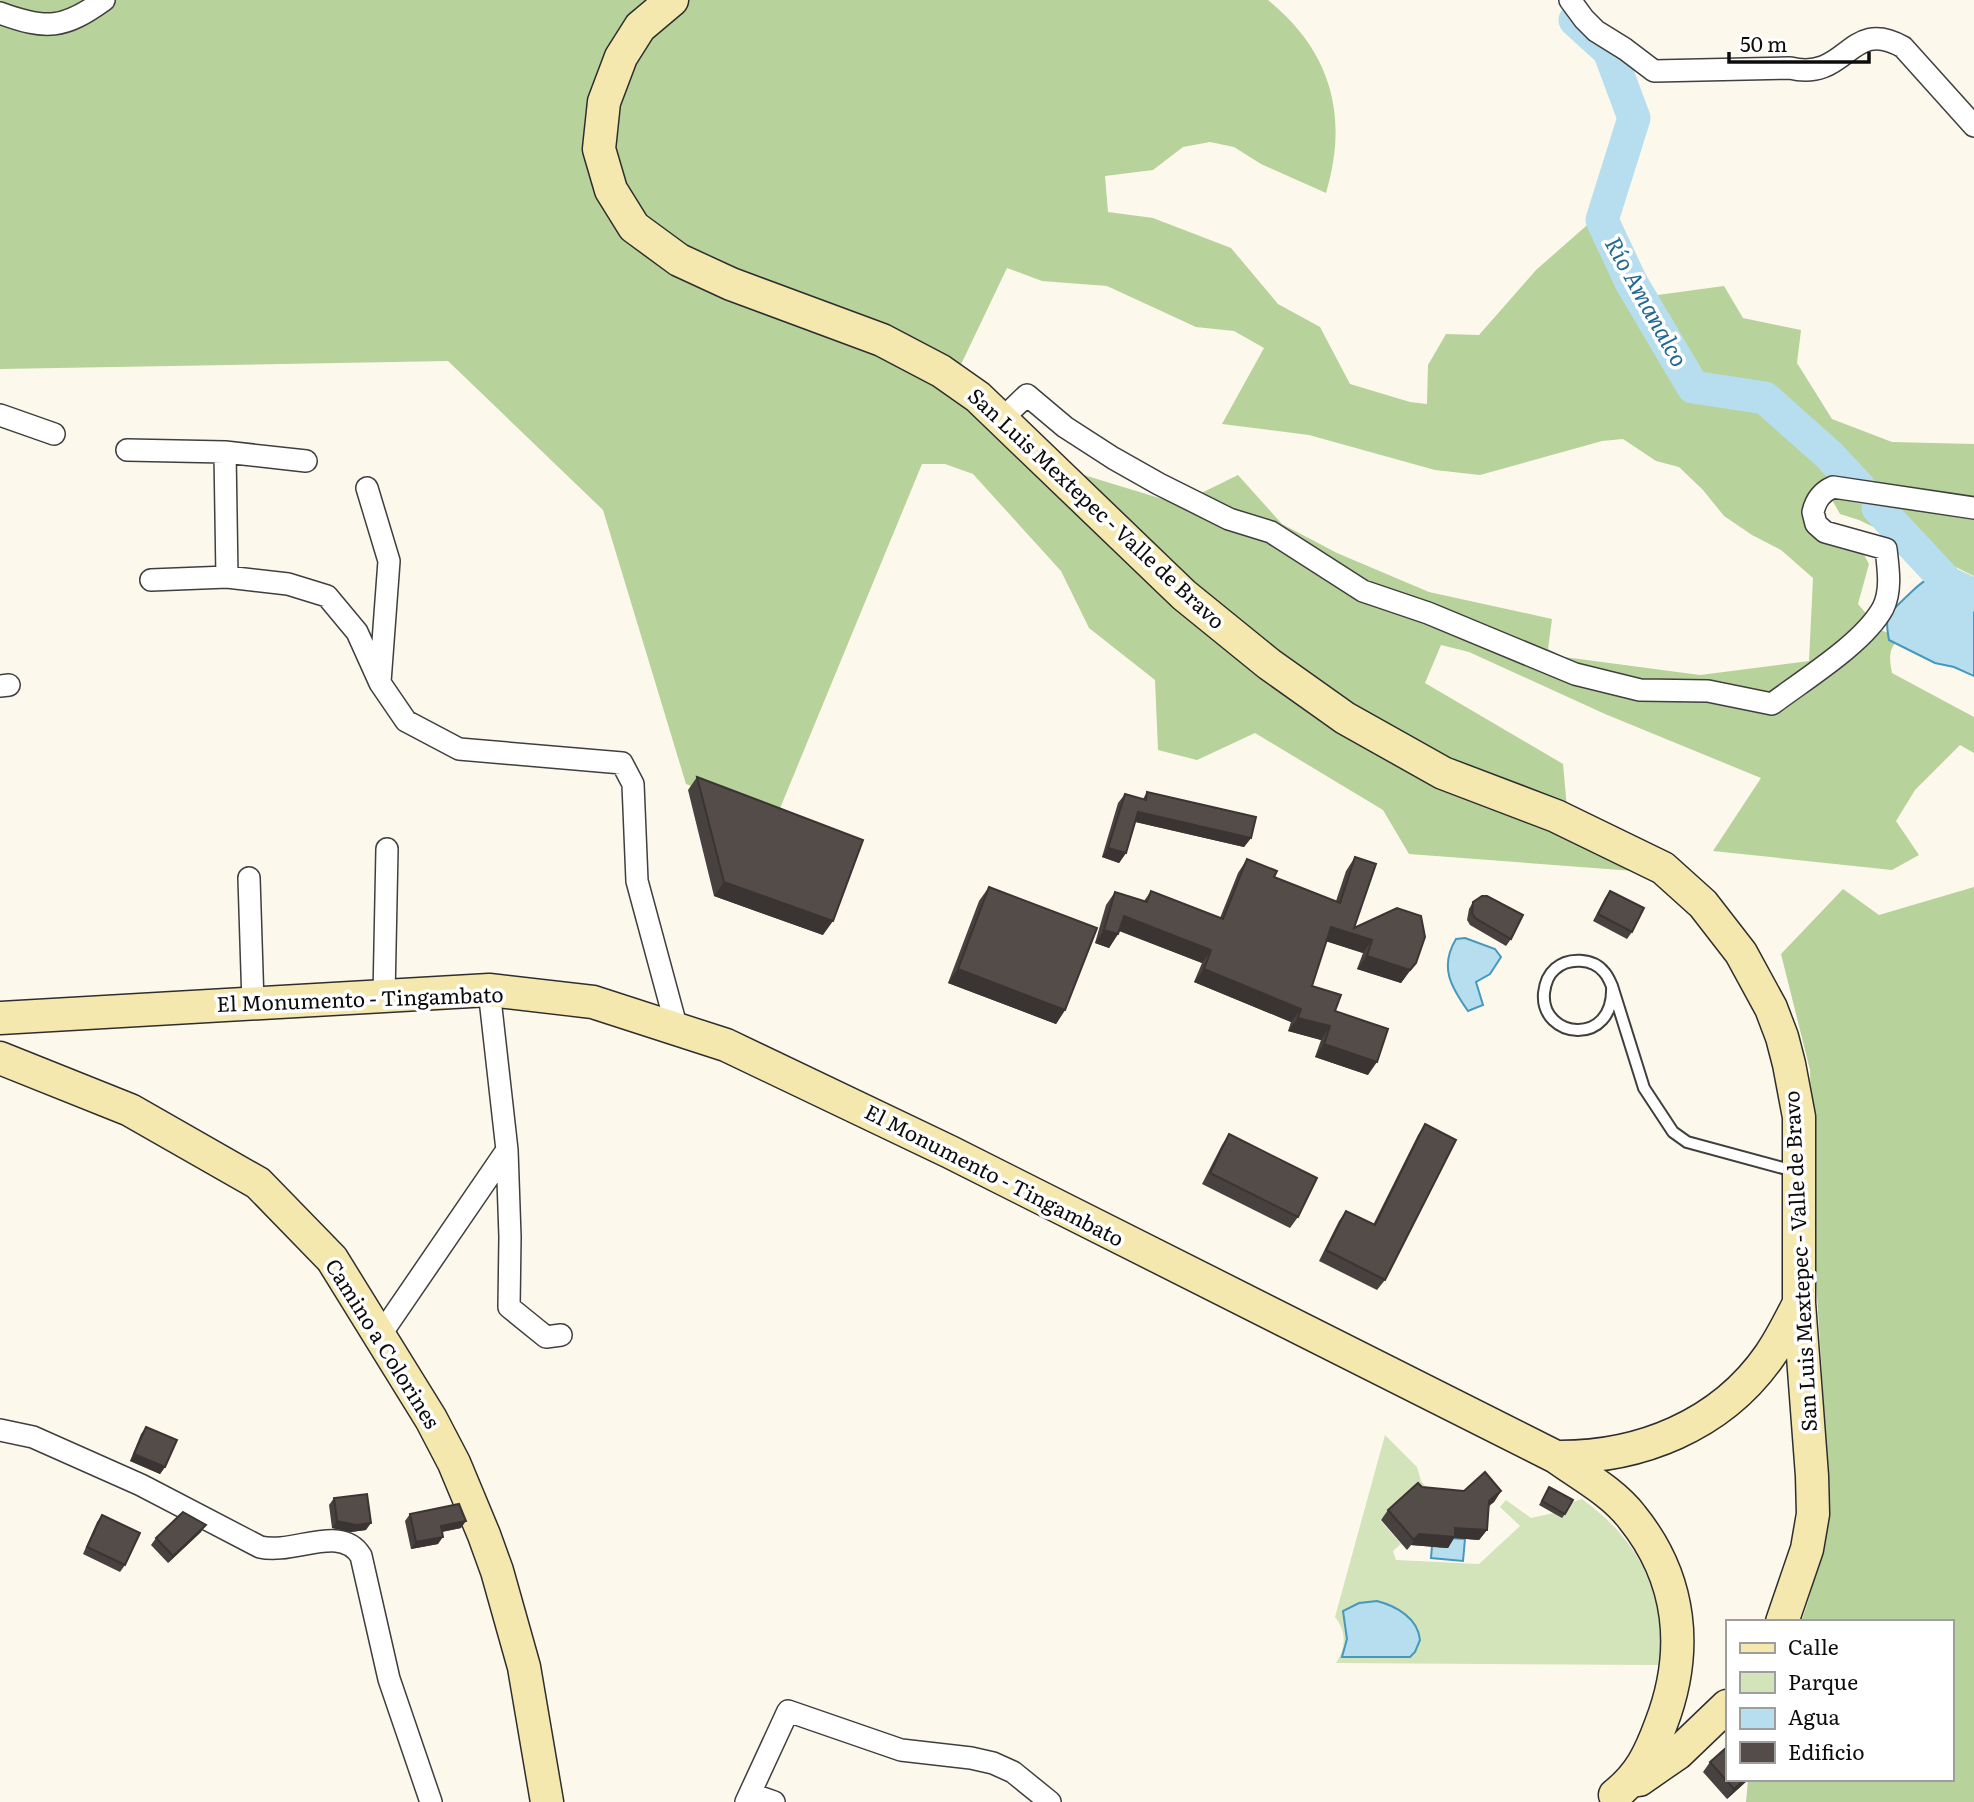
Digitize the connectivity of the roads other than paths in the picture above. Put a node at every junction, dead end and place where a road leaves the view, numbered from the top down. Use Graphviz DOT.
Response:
graph roads {
  1 [pos="104,0"];
  2 [pos="672,0"];
  3 [pos="1570,0"];
  4 [pos="0,13"];
  5 [pos="1974,126"];
  6 [pos="0,415"];
  7 [pos="1002,419"];
  8 [pos="54,434"];
  9 [pos="127,450"];
  10 [pos="225,452"];
  11 [pos="306,461"];
  12 [pos="367,488"];
  13 [pos="1974,508"];
  14 [pos="227,577"];
  15 [pos="151,580"];
  16 [pos="380,683"];
  17 [pos="387,849"];
  18 [pos="249,878"];
  19 [pos="1612,986"];
  20 [pos="489,990"];
  21 [pos="384,996"];
  22 [pos="253,1004"];
  23 [pos="0,1018"];
  24 [pos="677,1029"];
  25 [pos="0,1058"];
  26 [pos="507,1150"];
  27 [pos="1800,1172"];
  28 [pos="1798,1303"];
  29 [pos="561,1335"];
  30 [pos="379,1337"];
  31 [pos="0,1430"];
  32 [pos="1556,1457"];
  33 [pos="1783,1620"];
  34 [pos="1726,1707"];
  35 [pos="749,1798"];
  36 [pos="1610,1798"];
  37 [pos="431,1802"];
  38 [pos="547,1802"];
  39 [pos="774,1802"];
  40 [pos="1050,1802"];
  1 -- 4 [label="street"];
  2 -- 7 [label="main road, San Luis Mextepec - Valle de Bravo"];
  3 -- 5 [label="street"];
  6 -- 8 [label="street"];
  7 -- 13 [label="street"];
  7 -- 27 [label="main road, San Luis Mextepec - Valle de Bravo"];
  9 -- 10 [label="street"];
  10 -- 11 [label="street"];
  10 -- 14 [label="street"];
  12 -- 16 [label="street"];
  14 -- 15 [label="street"];
  14 -- 16 [label="street"];
  16 -- 24 [label="street"];
  17 -- 21 [label="street"];
  18 -- 22 [label="street"];
  19 -- 19 [label="lane"];
  19 -- 27 [label="lane"];
  20 -- 21 [label="main road, El Monumento - Tingambato"];
  20 -- 24 [label="main road, El Monumento - Tingambato"];
  20 -- 26 [label="street"];
  21 -- 22 [label="main road, El Monumento - Tingambato"];
  22 -- 23 [label="main road, El Monumento - Tingambato"];
  24 -- 32 [label="main road, El Monumento - Tingambato"];
  25 -- 30 [label="main road, Camino a Colorines"];
  26 -- 29 [label="street"];
  26 -- 30 [label="street"];
  27 -- 28 [label="main road, San Luis Mextepec - Valle de Bravo"];
  28 -- 32 [label="main road"];
  28 -- 33 [label="main road, San Luis Mextepec - Valle de Bravo"];
  30 -- 38 [label="main road, Camino a Colorines"];
  31 -- 37 [label="street"];
  32 -- 36 [label="main road, El Monumento - Tingambato"];
  34 -- 36 [label="main road"];
  35 -- 39 [label="street"];
  35 -- 40 [label="street"];
}
